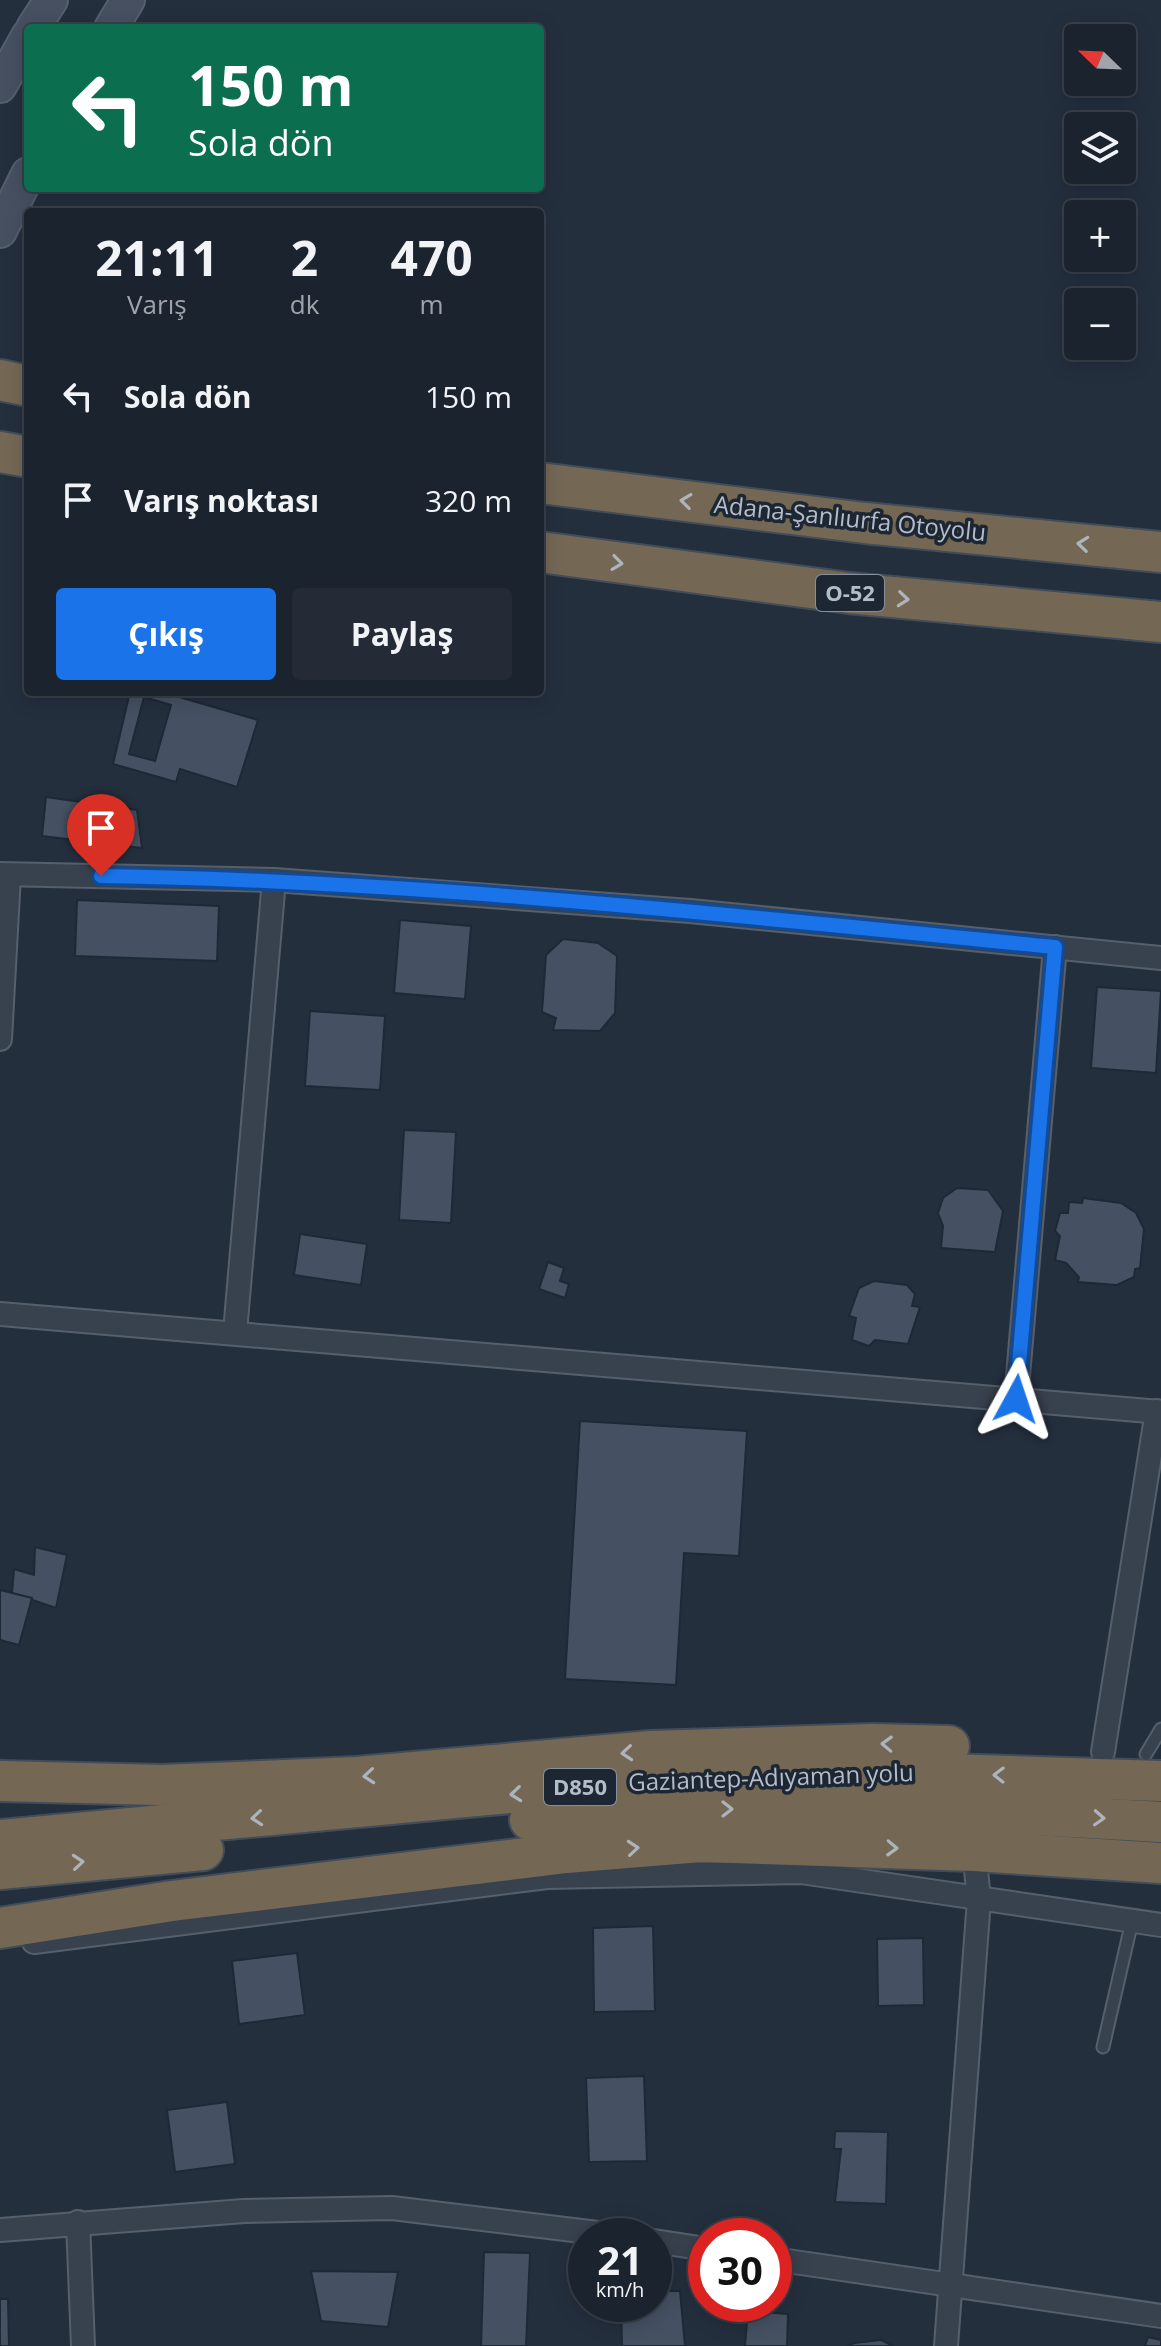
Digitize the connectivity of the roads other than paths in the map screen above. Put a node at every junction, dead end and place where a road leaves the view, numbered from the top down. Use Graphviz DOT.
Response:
graph roads {
  1 [pos="51,0"];
  2 [pos="128,0"];
  3 [pos="36,24"];
  4 [pos="113,24"];
  5 [pos="24,43"];
  6 [pos="0,86"];
  7 [pos="24,182"];
  8 [pos="0,231"];
  9 [pos="0,380"];
  10 [pos="24,385"];
  11 [pos="0,452"];
  12 [pos="24,456"];
  13 [pos="544,483"];
  14 [pos="1161,552"];
  15 [pos="544,553"];
  16 [pos="1161,622"];
  17 [pos="5,875"];
  18 [pos="274,880"];
  19 [pos="1055,947"];
  20 [pos="1161,958"];
  21 [pos="0,1039"];
  22 [pos="0,1314"];
  23 [pos="235,1332"];
  24 [pos="1016,1399"];
  25 [pos="1159,1411"];
  26 [pos="1103,1752"];
  27 [pos="1157,1755"];
  28 [pos="0,1781"];
  29 [pos="162,1785"];
  30 [pos="0,1802"];
  31 [pos="1161,1822"];
  32 [pos="0,1840"];
  33 [pos="974,1851"];
  34 [pos="1161,1863"];
  35 [pos="0,1869"];
  36 [pos="979,1899"];
  37 [pos="172,1901"];
  38 [pos="0,1909"];
  39 [pos="1132,1921"];
  40 [pos="1161,1925"];
  41 [pos="0,1928"];
  42 [pos="0,1947"];
  43 [pos="1103,2047"];
  44 [pos="78,2222"];
  45 [pos="568,2229"];
  46 [pos="0,2230"];
  47 [pos="792,2262"];
  48 [pos="952,2287"];
  49 [pos="1161,2316"];
  50 [pos="83,2346"];
  51 [pos="946,2346"];
  1 -- 3 [label="street"];
  2 -- 4 [label="street"];
  5 -- 6 [label="street"];
  7 -- 8 [label="street"];
  9 -- 10 [label="highway"];
  11 -- 12 [label="highway"];
  14 -- 13 [label="highway, Adana-Şanlıurfa Otoyolu, one-way"];
  15 -- 16 [label="highway, O-52, one-way"];
  17 -- 18 [label="street"];
  17 -- 21 [label="street"];
  18 -- 19 [label="street"];
  18 -- 23 [label="street"];
  19 -- 20 [label="street"];
  19 -- 24 [label="street"];
  22 -- 23 [label="street"];
  23 -- 24 [label="street"];
  24 -- 25 [label="street"];
  25 -- 26 [label="street"];
  26 -- 27 [label="highway"];
  26 -- 29 [label="highway, one-way"];
  27 -- 32 [label="highway, Gaziantep-Adıyaman yolu / D850, one-way"];
  28 -- 29 [label="highway"];
  29 -- 30 [label="highway"];
  35 -- 31 [label="highway, Gaziantep-Adıyaman yolu / D850, one-way"];
  33 -- 34 [label="highway"];
  33 -- 36 [label="street"];
  37 -- 33 [label="highway, one-way"];
  36 -- 39 [label="street"];
  36 -- 42 [label="street"];
  36 -- 48 [label="street"];
  37 -- 38 [label="highway"];
  37 -- 41 [label="highway"];
  39 -- 40 [label="street"];
  39 -- 43 [label="lane"];
  44 -- 45 [label="street"];
  44 -- 46 [label="street"];
  44 -- 50 [label="street"];
  47 -- 48 [label="street"];
  48 -- 49 [label="street"];
  48 -- 51 [label="street"];
}
